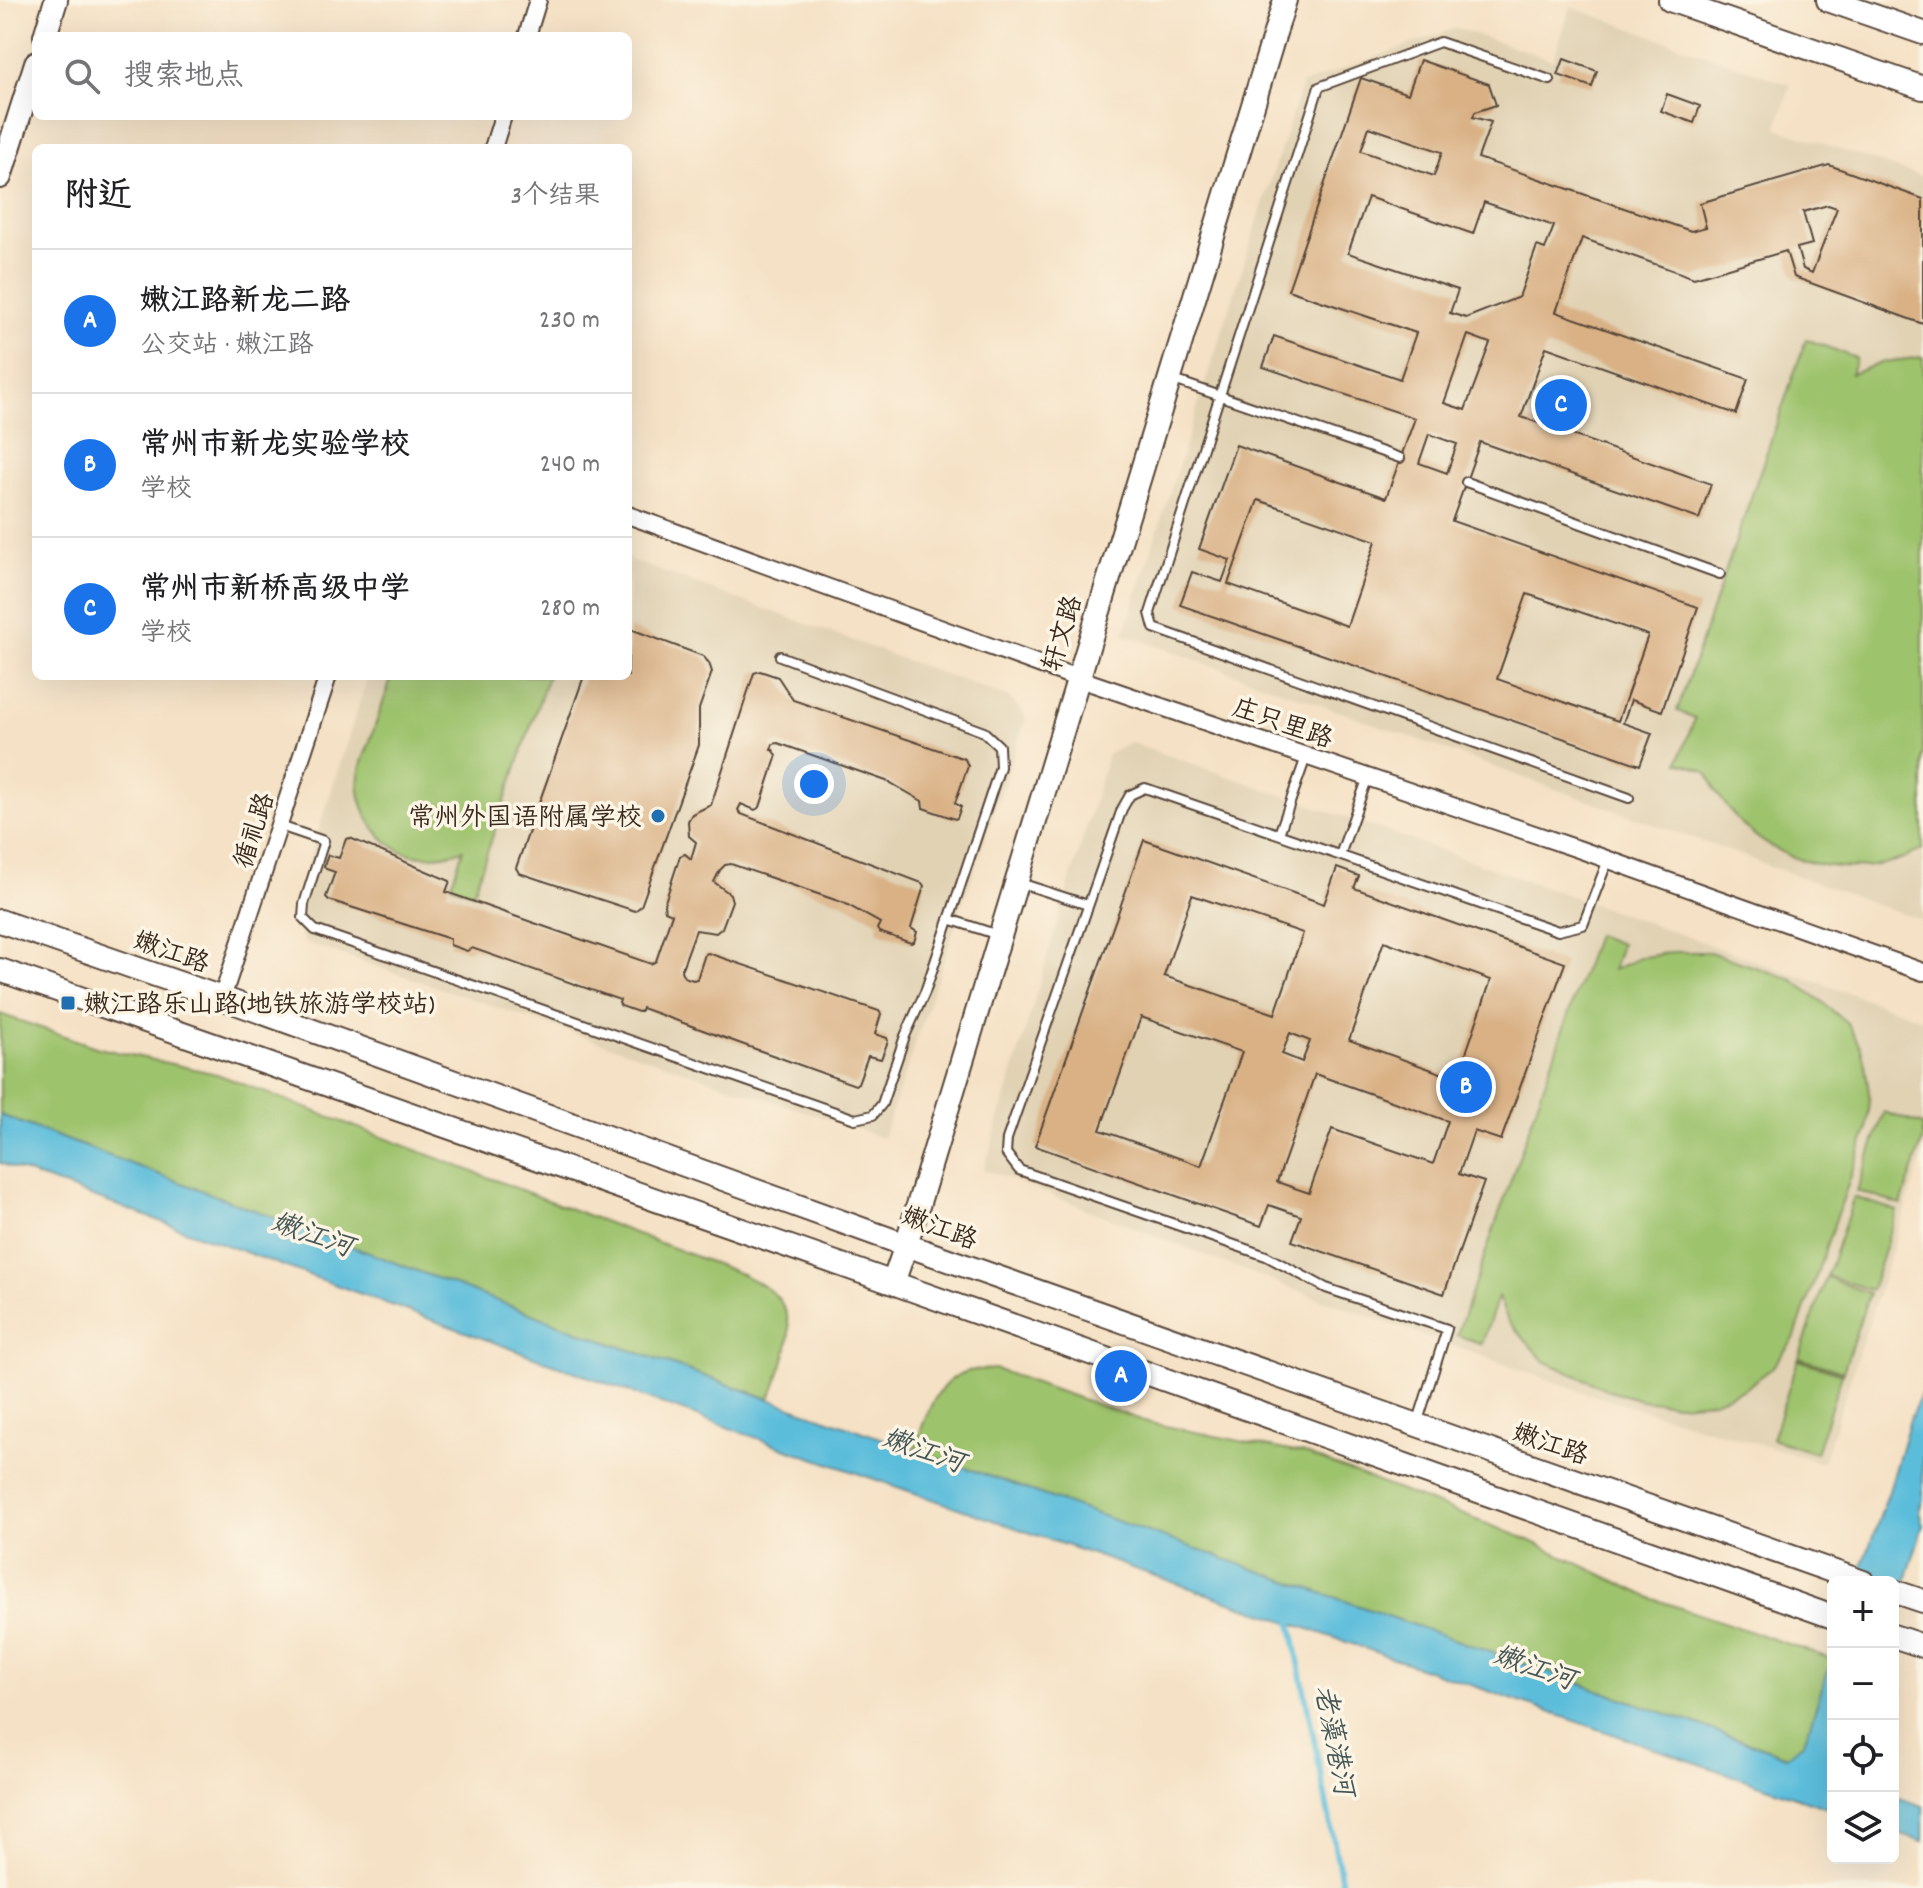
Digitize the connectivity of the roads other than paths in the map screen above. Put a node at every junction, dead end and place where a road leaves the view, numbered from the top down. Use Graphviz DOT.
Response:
graph roads {
  1 [pos="56,0"];
  2 [pos="538,0"];
  3 [pos="1285,0"];
  4 [pos="1670,0"];
  5 [pos="1828,0"];
  6 [pos="46,32"];
  7 [pos="528,32"];
  8 [pos="1923,33"];
  9 [pos="32,76"];
  10 [pos="1550,80"];
  11 [pos="1923,88"];
  12 [pos="502,120"];
  13 [pos="494,144"];
  14 [pos="0,177"];
  15 [pos="1167,377"];
  16 [pos="1220,396"];
  17 [pos="1400,458"];
  18 [pos="1466,482"];
  19 [pos="632,516"];
  20 [pos="1720,574"];
  21 [pos="780,656"];
  22 [pos="1077,678"];
  23 [pos="327,680"];
  24 [pos="1306,756"];
  25 [pos="1368,777"];
  26 [pos="1629,798"];
  27 [pos="280,826"];
  28 [pos="1279,834"];
  29 [pos="1340,855"];
  30 [pos="1608,859"];
  31 [pos="1016,881"];
  32 [pos="1088,905"];
  33 [pos="949,919"];
  34 [pos="0,921"];
  35 [pos="1000,936"];
  36 [pos="0,970"];
  37 [pos="1923,972"];
  38 [pos="222,998"];
  39 [pos="906,1245"];
  40 [pos="893,1283"];
  41 [pos="1417,1425"];
  42 [pos="1846,1576"];
  43 [pos="1827,1615"];
  44 [pos="1899,1638"];
  45 [pos="1923,1646"];
  1 -- 6 [label="main road"];
  2 -- 7 [label="street"];
  3 -- 15 [label="main road, 轩文路"];
  4 -- 11 [label="main road"];
  5 -- 8 [label="main road"];
  9 -- 14 [label="main road"];
  10 -- 16 [label="lane"];
  12 -- 13 [label="street"];
  15 -- 16 [label="lane"];
  15 -- 22 [label="main road, 轩文路"];
  16 -- 17 [label="lane"];
  16 -- 26 [label="lane"];
  18 -- 20 [label="lane"];
  19 -- 22 [label="street, 庄只里路"];
  21 -- 33 [label="lane"];
  22 -- 24 [label="street, 庄只里路"];
  22 -- 31 [label="main road, 轩文路"];
  23 -- 27 [label="street, 循礼路"];
  24 -- 25 [label="street, 庄只里路"];
  24 -- 28 [label="lane"];
  25 -- 29 [label="lane"];
  25 -- 30 [label="street, 庄只里路"];
  27 -- 33 [label="lane"];
  27 -- 38 [label="street, 循礼路"];
  28 -- 29 [label="lane"];
  28 -- 32 [label="lane"];
  29 -- 30 [label="lane"];
  30 -- 37 [label="street, 庄只里路"];
  31 -- 32 [label="lane"];
  31 -- 35 [label="main road, 轩文路"];
  32 -- 41 [label="lane"];
  33 -- 35 [label="lane"];
  34 -- 38 [label="main road, 嫩江路"];
  35 -- 39 [label="main road, 轩文路"];
  36 -- 40 [label="main road"];
  38 -- 39 [label="main road, 嫩江路"];
  39 -- 40 [label="main road, 轩文路"];
  39 -- 41 [label="main road, 嫩江路"];
  40 -- 43 [label="main road"];
  41 -- 42 [label="main road, 嫩江路"];
  44 -- 45 [label="main road"];
}
